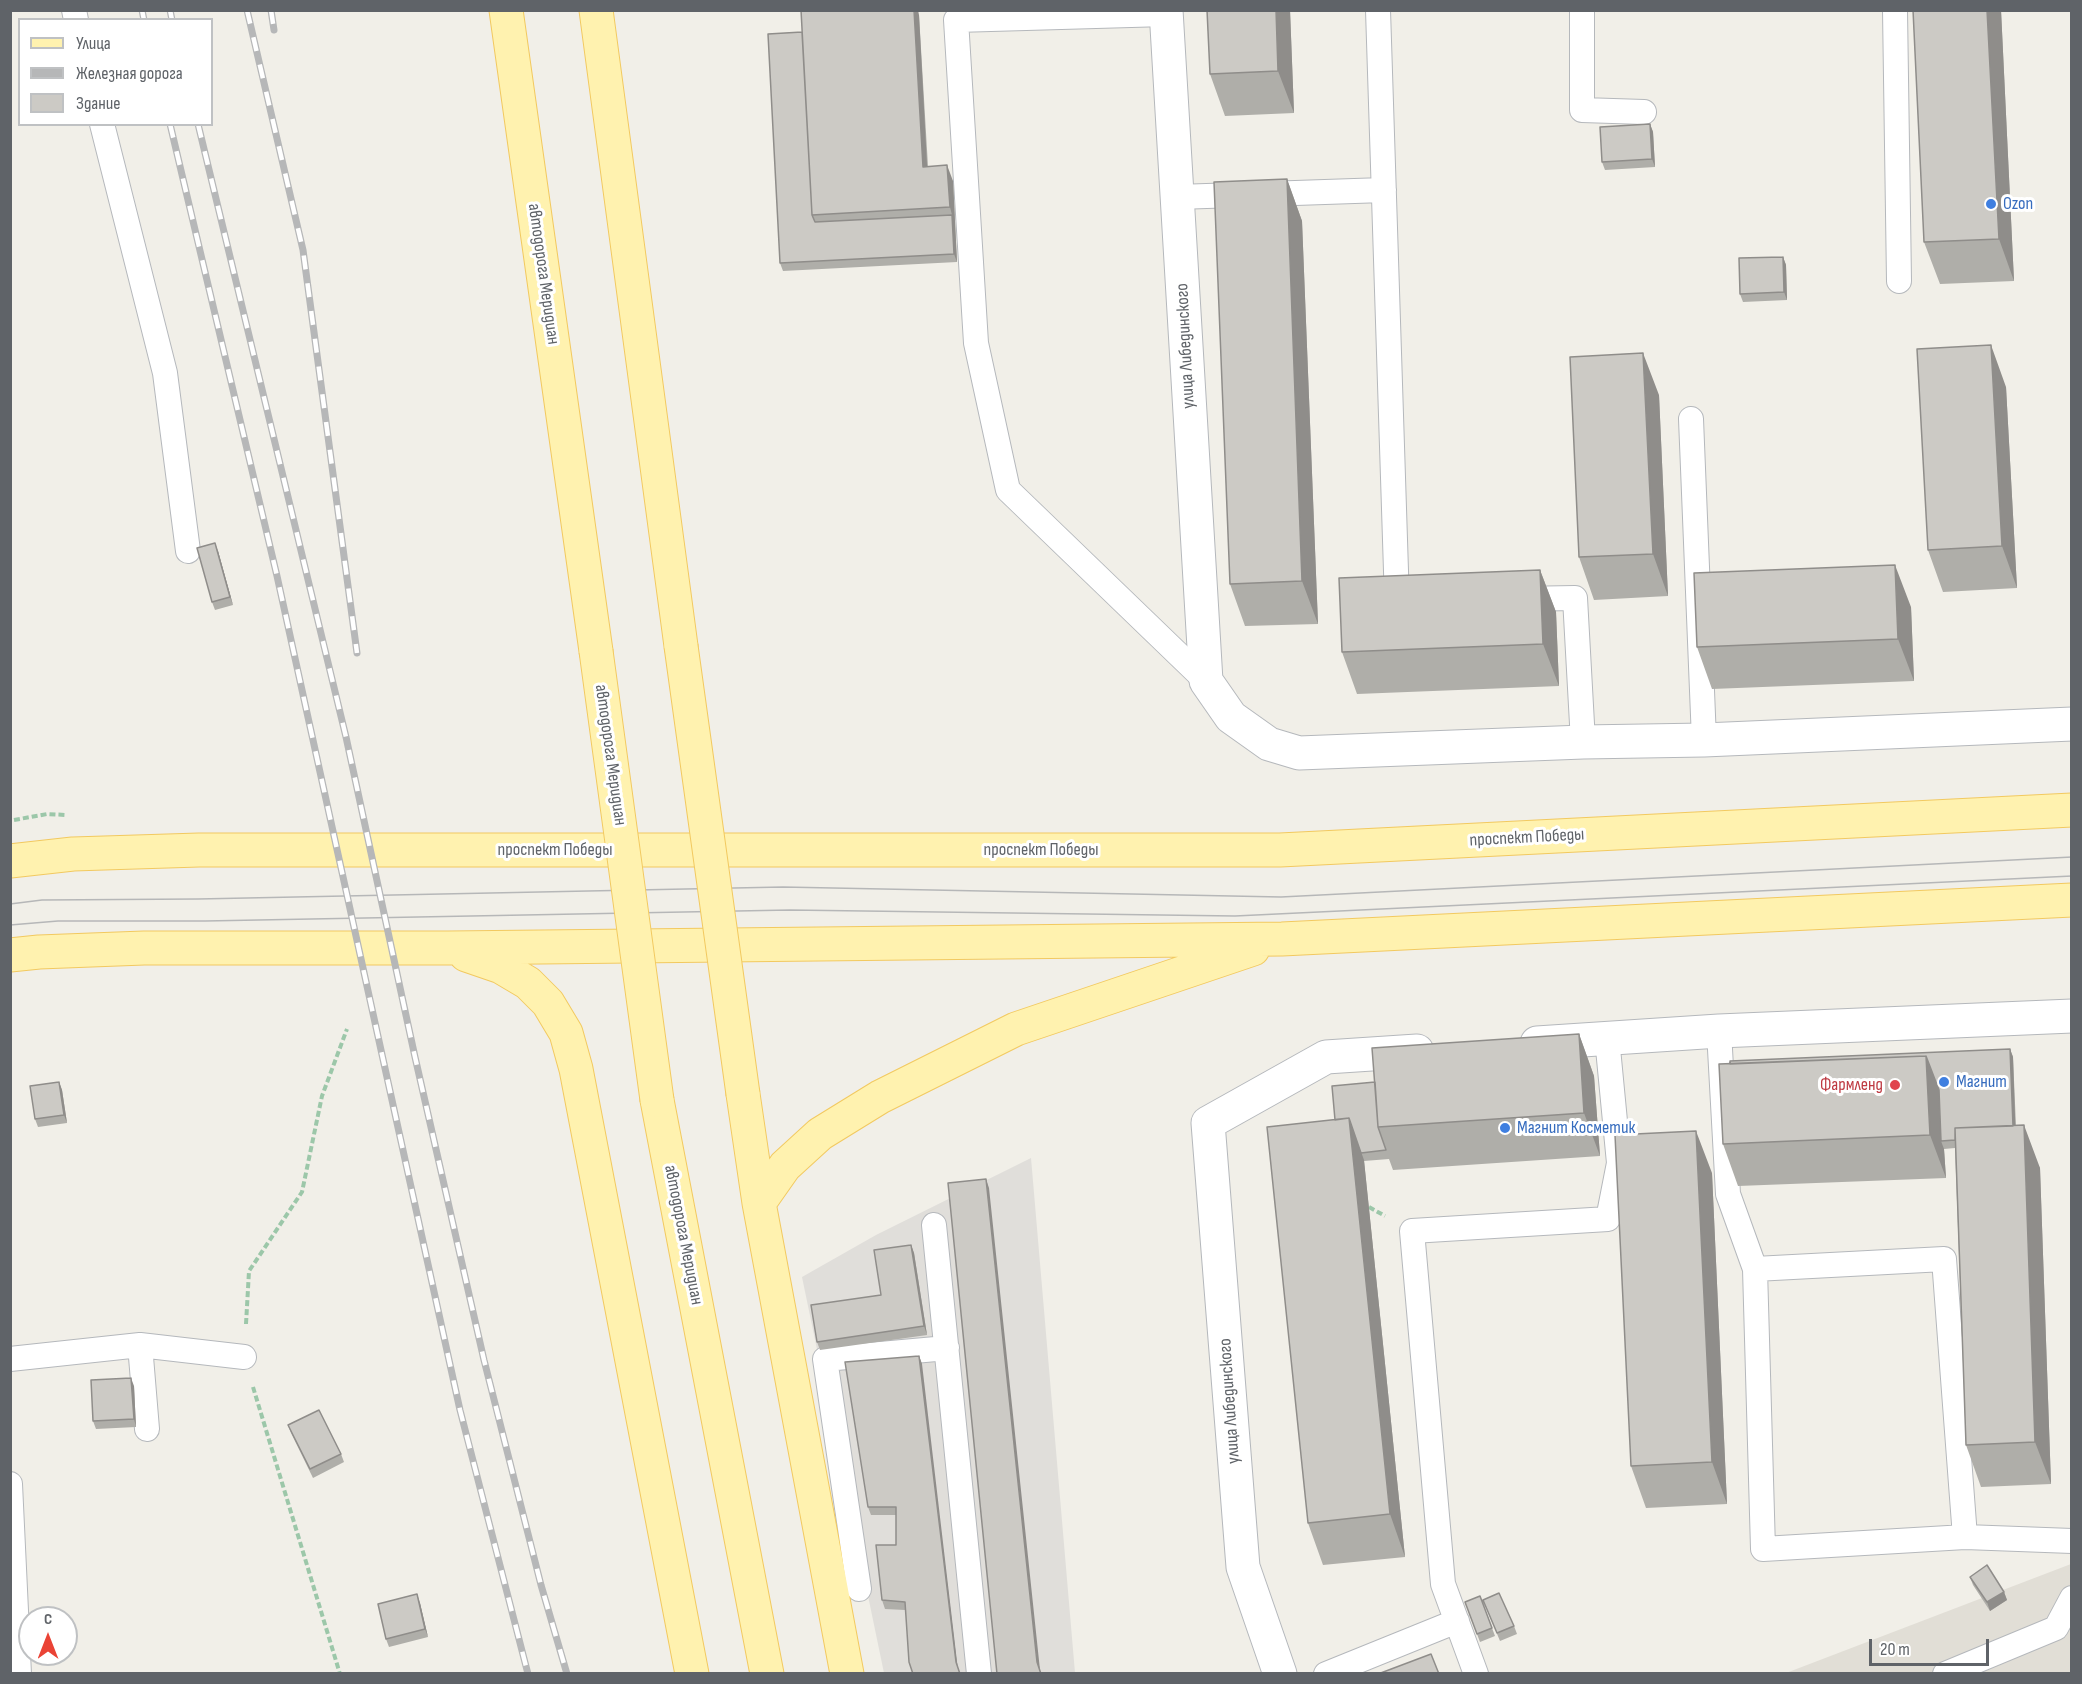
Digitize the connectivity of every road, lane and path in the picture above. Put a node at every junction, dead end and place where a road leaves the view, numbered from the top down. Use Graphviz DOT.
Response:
graph roads {
  1 [pos="506,10"];
  2 [pos="596,10"];
  3 [pos="1378,10"];
  4 [pos="1582,10"];
  5 [pos="1895,10"];
  6 [pos="1166,12"];
  7 [pos="1644,112"];
  8 [pos="103,126"];
  9 [pos="1384,190"];
  10 [pos="1177,196"];
  11 [pos="1899,281"];
  12 [pos="1691,419"];
  13 [pos="188,551"];
  14 [pos="1492,600"];
  15 [pos="1421,602"];
  16 [pos="1206,681"];
  17 [pos="2072,724"];
  18 [pos="1704,740"];
  19 [pos="1583,742"];
  20 [pos="2072,810"];
  21 [pos="10,861"];
  22 [pos="2072,900"];
  23 [pos="1282,939"];
  24 [pos="448,948"];
  25 [pos="10,955"];
  26 [pos="2072,1016"];
  27 [pos="347,1029"];
  28 [pos="1719,1030"];
  29 [pos="1607,1038"];
  30 [pos="1514,1044"];
  31 [pos="1443,1049"];
  32 [pos="759,1203"];
  33 [pos="934,1225"];
  34 [pos="1755,1269"];
  35 [pos="140,1345"];
  36 [pos="947,1348"];
  37 [pos="244,1357"];
  38 [pos="10,1359"];
  39 [pos="147,1429"];
  40 [pos="10,1484"];
  41 [pos="1965,1537"];
  42 [pos="2072,1541"];
  43 [pos="859,1589"];
  44 [pos="2072,1598"];
  45 [pos="1457,1621"];
  46 [pos="19,1674"];
  47 [pos="340,1674"];
  48 [pos="692,1674"];
  49 [pos="767,1674"];
  50 [pos="848,1674"];
  51 [pos="979,1674"];
  52 [pos="1280,1674"];
  53 [pos="1326,1674"];
  54 [pos="1476,1674"];
  55 [pos="1945,1674"];
  1 -- 49 [label="main road, автодорога Меридиан, bridge"];
  2 -- 32 [label="main road, bridge"];
  3 -- 9 [label="lane"];
  4 -- 7 [label="lane"];
  5 -- 11 [label="lane"];
  6 -- 10 [label="street, улица Либединского"];
  6 -- 16 [label="lane"];
  8 -- 13 [label="lane"];
  9 -- 10 [label="lane"];
  9 -- 15 [label="lane"];
  10 -- 16 [label="street, улица Либединского"];
  12 -- 18 [label="lane"];
  14 -- 19 [label="lane"];
  16 -- 19 [label="street"];
  17 -- 18 [label="street"];
  18 -- 19 [label="street"];
  20 -- 21 [label="main road, проспект Победы"];
  22 -- 23 [label="main road"];
  23 -- 24 [label="main road"];
  23 -- 32 [label="main road"];
  24 -- 25 [label="main road"];
  24 -- 48 [label="main road"];
  26 -- 28 [label="street"];
  27 -- 37 [label="path"];
  28 -- 29 [label="street"];
  28 -- 34 [label="lane"];
  29 -- 30 [label="street"];
  29 -- 45 [label="lane"];
  31 -- 52 [label="street, улица Либединского"];
  32 -- 50 [label="main road"];
  33 -- 36 [label="lane"];
  34 -- 41 [label="lane"];
  34 -- 41 [label="lane"];
  35 -- 37 [label="lane"];
  35 -- 38 [label="lane"];
  35 -- 39 [label="lane"];
  36 -- 43 [label="lane"];
  36 -- 51 [label="lane"];
  37 -- 47 [label="path"];
  40 -- 46 [label="lane"];
  41 -- 42 [label="lane"];
  44 -- 55 [label="lane"];
  45 -- 53 [label="lane"];
  45 -- 54 [label="lane"];
}
